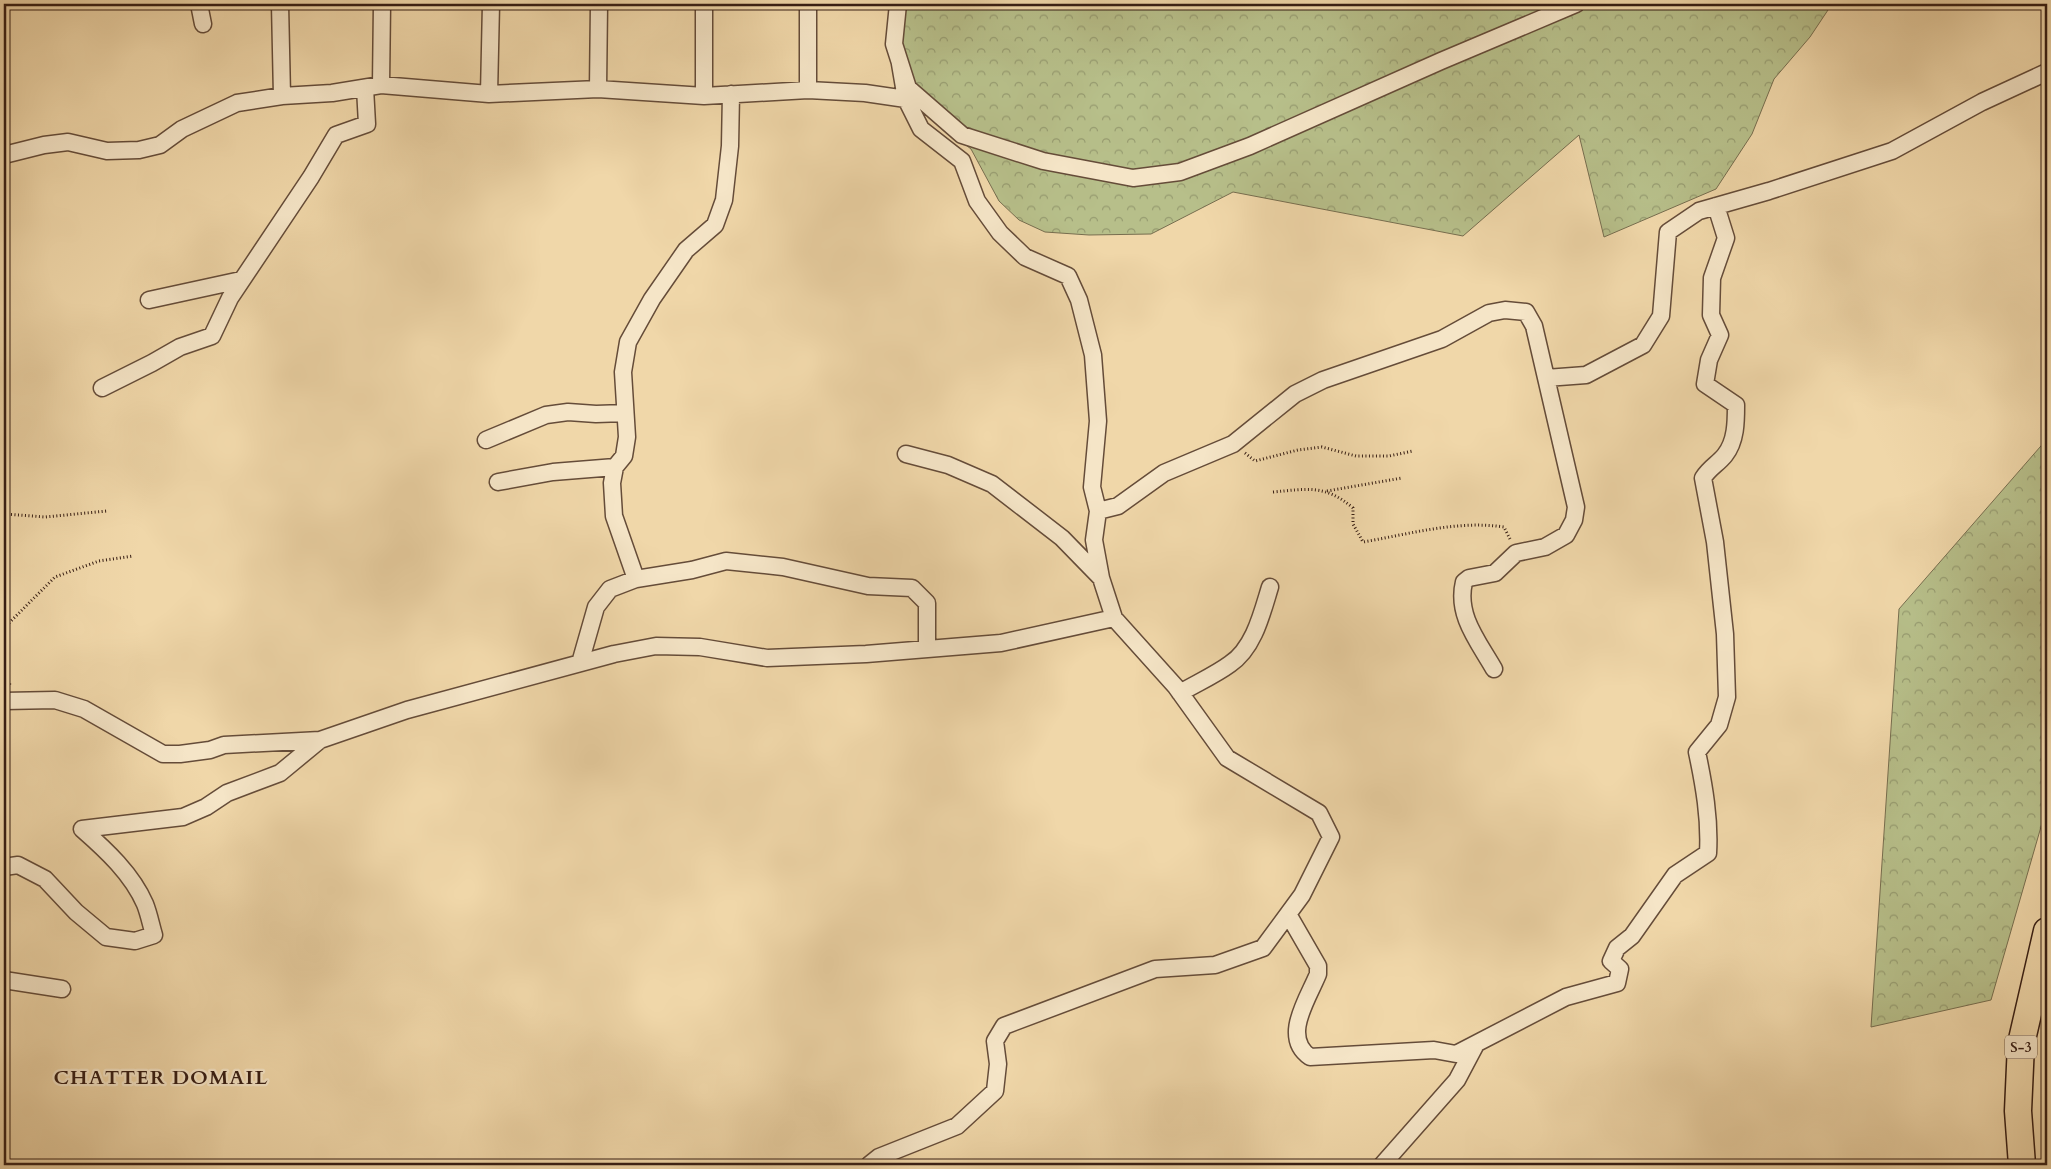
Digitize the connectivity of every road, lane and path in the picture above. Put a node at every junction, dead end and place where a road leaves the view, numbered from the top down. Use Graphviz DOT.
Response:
graph roads {
  1 [pos="199,4"];
  2 [pos="280,4"];
  3 [pos="382,4"];
  4 [pos="491,4"];
  5 [pos="599,4"];
  6 [pos="704,4"];
  7 [pos="808,4"];
  8 [pos="898,4"];
  9 [pos="1576,4"];
  10 [pos="203,24"];
  11 [pos="900,64"];
  12 [pos="2047,72"];
  13 [pos="373,87"];
  14 [pos="598,90"];
  15 [pos="808,90"];
  16 [pos="489,94"];
  17 [pos="731,94"];
  18 [pos="282,96"];
  19 [pos="704,96"];
  20 [pos="906,99"];
  21 [pos="4,155"];
  22 [pos="1716,206"];
  23 [pos="241,280"];
  24 [pos="150,300"];
  25 [pos="1546,378"];
  26 [pos="102,388"];
  27 [pos="625,413"];
  28 [pos="486,440"];
  29 [pos="1233,444"];
  30 [pos="1413,451"];
  31 [pos="906,454"];
  32 [pos="615,467"];
  33 [pos="1402,478"];
  34 [pos="498,482"];
  35 [pos="1327,491"];
  36 [pos="1273,492"];
  37 [pos="107,511"];
  38 [pos="1098,511"];
  39 [pos="4,514"];
  40 [pos="1516,553"];
  41 [pos="133,556"];
  42 [pos="1101,578"];
  43 [pos="636,579"];
  44 [pos="1270,587"];
  45 [pos="1114,618"];
  46 [pos="4,628"];
  47 [pos="927,649"];
  48 [pos="580,663"];
  49 [pos="1494,669"];
  50 [pos="1180,693"];
  51 [pos="4,701"];
  52 [pos="320,740"];
  53 [pos="4,867"];
  54 [pos="1288,914"];
  55 [pos="2047,931"];
  56 [pos="4,980"];
  57 [pos="62,988"];
  58 [pos="1475,1046"];
  59 [pos="870,1165"];
  60 [pos="1382,1165"];
  61 [pos="2022,1165"];
  1 -- 10 [label="street"];
  2 -- 18 [label="street"];
  3 -- 13 [label="street"];
  4 -- 16 [label="street"];
  5 -- 14 [label="street"];
  6 -- 19 [label="street"];
  7 -- 15 [label="street"];
  8 -- 11 [label="street"];
  9 -- 11 [label="street"];
  11 -- 20 [label="street"];
  12 -- 22 [label="street"];
  13 -- 16 [label="street"];
  13 -- 18 [label="street"];
  13 -- 23 [label="street"];
  14 -- 16 [label="street"];
  14 -- 19 [label="street"];
  15 -- 17 [label="street"];
  15 -- 20 [label="street"];
  17 -- 19 [label="street"];
  17 -- 27 [label="street"];
  18 -- 21 [label="street"];
  20 -- 38 [label="street"];
  22 -- 25 [label="street"];
  22 -- 58 [label="street"];
  23 -- 24 [label="street"];
  23 -- 26 [label="street"];
  25 -- 29 [label="street"];
  25 -- 40 [label="street"];
  27 -- 28 [label="street"];
  27 -- 32 [label="street"];
  29 -- 30 [label="path"];
  29 -- 38 [label="street"];
  31 -- 42 [label="street"];
  32 -- 34 [label="street"];
  32 -- 43 [label="street"];
  33 -- 35 [label="path"];
  35 -- 36 [label="path"];
  35 -- 40 [label="path"];
  37 -- 39 [label="path"];
  38 -- 42 [label="street"];
  40 -- 49 [label="street"];
  41 -- 46 [label="path"];
  42 -- 45 [label="street"];
  43 -- 47 [label="street"];
  43 -- 48 [label="street"];
  44 -- 50 [label="street"];
  45 -- 47 [label="street"];
  45 -- 50 [label="street"];
  47 -- 48 [label="street"];
  48 -- 52 [label="street"];
  50 -- 54 [label="street"];
  51 -- 52 [label="street"];
  52 -- 53 [label="street"];
  54 -- 58 [label="street"];
  54 -- 59 [label="street"];
  55 -- 61 [label="highway, S-3"];
  56 -- 57 [label="street"];
  58 -- 60 [label="street"];
}
